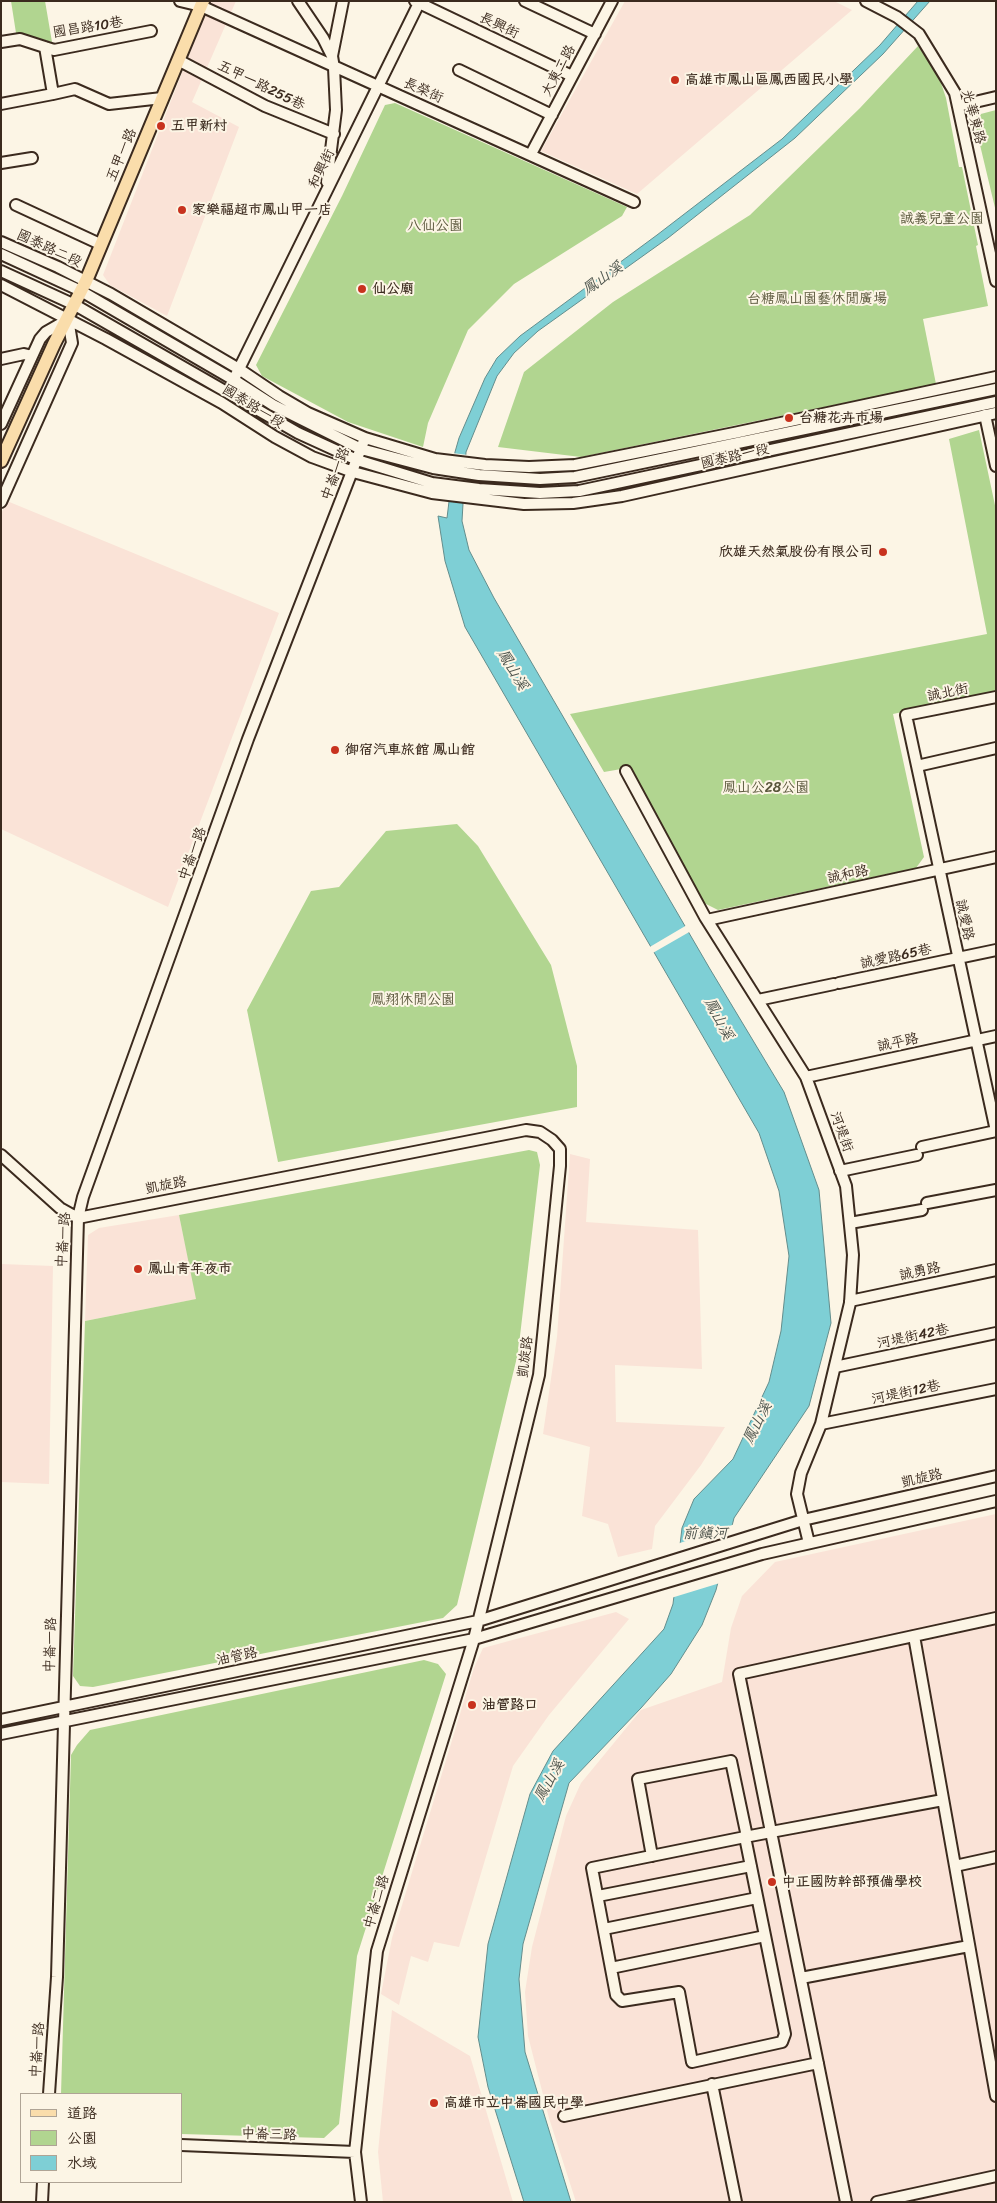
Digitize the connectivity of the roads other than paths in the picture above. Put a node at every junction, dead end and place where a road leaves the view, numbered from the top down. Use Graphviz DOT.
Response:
graph roads {
  1 [pos="180,1"];
  2 [pos="298,1"];
  3 [pos="343,1"];
  4 [pos="525,1"];
  5 [pos="612,1"];
  6 [pos="866,1"];
  7 [pos="418,2"];
  8 [pos="202,4"];
  9 [pos="151,31"];
  10 [pos="595,34"];
  11 [pos="1,42"];
  12 [pos="46,47"];
  13 [pos="332,56"];
  14 [pos="178,60"];
  15 [pos="334,68"];
  16 [pos="459,70"];
  17 [pos="572,76"];
  18 [pos="378,87"];
  19 [pos="54,94"];
  20 [pos="996,97"];
  21 [pos="162,98"];
  22 [pos="1,104"];
  23 [pos="958,106"];
  24 [pos="552,115"];
  25 [pos="334,134"];
  26 [pos="531,154"];
  27 [pos="32,158"];
  28 [pos="1,163"];
  29 [pos="322,201"];
  30 [pos="634,202"];
  31 [pos="16,205"];
  32 [pos="986,230"];
  33 [pos="1,242"];
  34 [pos="100,244"];
  35 [pos="1,254"];
  36 [pos="996,258"];
  37 [pos="1,271"];
  38 [pos="996,281"];
  39 [pos="1,285"];
  40 [pos="84,286"];
  41 [pos="75,304"];
  42 [pos="68,319"];
  43 [pos="32,356"];
  44 [pos="1,359"];
  45 [pos="239,369"];
  46 [pos="996,377"];
  47 [pos="234,380"];
  48 [pos="996,389"];
  49 [pos="228,392"];
  50 [pos="996,402"];
  51 [pos="222,403"];
  52 [pos="996,413"];
  53 [pos="985,415"];
  54 [pos="2,421"];
  55 [pos="365,438"];
  56 [pos="360,449"];
  57 [pos="357,460"];
  58 [pos="1,461"];
  59 [pos="434,463"];
  60 [pos="996,466"];
  61 [pos="352,472"];
  62 [pos="432,488"];
  63 [pos="479,494"];
  64 [pos="1,502"];
  65 [pos="996,697"];
  66 [pos="906,715"];
  67 [pos="996,748"];
  68 [pos="917,766"];
  69 [pos="626,771"];
  70 [pos="996,857"];
  71 [pos="940,870"];
  72 [pos="707,920"];
  73 [pos="996,950"];
  74 [pos="958,958"];
  75 [pos="758,1000"];
  76 [pos="996,1036"];
  77 [pos="976,1041"];
  78 [pos="806,1077"];
  79 [pos="993,1103"];
  80 [pos="996,1131"];
  81 [pos="1,1155"];
  82 [pos="840,1170"];
  83 [pos="996,1190"];
  84 [pos="78,1218"];
  85 [pos="850,1223"];
  86 [pos="996,1270"];
  87 [pos="850,1301"];
  88 [pos="996,1333"];
  89 [pos="835,1367"];
  90 [pos="996,1388"];
  91 [pos="821,1424"];
  92 [pos="996,1476"];
  93 [pos="996,1501"];
  94 [pos="803,1520"];
  95 [pos="809,1543"];
  96 [pos="996,1618"];
  97 [pos="478,1621"];
  98 [pos="914,1636"];
  99 [pos="474,1639"];
  100 [pos="63,1708"];
  101 [pos="1,1720"];
  102 [pos="63,1721"];
  103 [pos="1,1734"];
  104 [pos="943,1800"];
  105 [pos="771,1832"];
  106 [pos="745,1838"];
  107 [pos="652,1856"];
  108 [pos="996,1857"];
  109 [pos="751,1866"];
  110 [pos="955,1866"];
  111 [pos="598,1896"];
  112 [pos="757,1898"];
  113 [pos="604,1929"];
  114 [pos="765,1936"];
  115 [pos="969,1946"];
  116 [pos="611,1968"];
  117 [pos="801,1978"];
  118 [pos="818,2063"];
  119 [pos="993,2065"];
  120 [pos="712,2084"];
  121 [pos="49,2093"];
  122 [pos="996,2096"];
  123 [pos="564,2116"];
  124 [pos="182,2145"];
  125 [pos="355,2152"];
  126 [pos="996,2176"];
  127 [pos="43,2183"];
  128 [pos="42,2202"];
  129 [pos="361,2202"];
  130 [pos="736,2202"];
  131 [pos="846,2202"];
  132 [pos="877,2202"];
  1 -- 8 [label="street, 長榮街"];
  2 -- 13 [label="street"];
  3 -- 13 [label="street"];
  4 -- 10 [label="street"];
  5 -- 10 [label="street, 大東二路"];
  6 -- 23 [label="street, 光華東路"];
  7 -- 17 [label="street, 長興街"];
  7 -- 18 [label="street, 和興街"];
  8 -- 14 [label="main road, 五甲一路"];
  8 -- 15 [label="street, 長榮街"];
  9 -- 12 [label="street, 國昌路10巷"];
  10 -- 17 [label="street, 大東二路"];
  11 -- 12 [label="street, 國昌路10巷"];
  12 -- 19 [label="street"];
  13 -- 15 [label="street"];
  14 -- 21 [label="main road, 五甲一路"];
  14 -- 25 [label="street, 五甲一路255巷"];
  15 -- 18 [label="street, 長榮街"];
  15 -- 25 [label="street"];
  16 -- 24 [label="street"];
  17 -- 24 [label="street, 大東二路"];
  18 -- 26 [label="street, 長榮街"];
  18 -- 29 [label="street, 和興街"];
  19 -- 21 [label="street"];
  19 -- 22 [label="street"];
  20 -- 23 [label="street"];
  21 -- 34 [label="main road, 五甲一路"];
  23 -- 32 [label="street, 光華東路"];
  24 -- 26 [label="street, 大東二路"];
  25 -- 29 [label="street"];
  26 -- 30 [label="street, 長榮街"];
  27 -- 28 [label="street"];
  29 -- 45 [label="street, 和興街"];
  31 -- 34 [label="street"];
  32 -- 36 [label="street, 光華東路"];
  32 -- 38 [label="street, 光華東路"];
  33 -- 40 [label="street, 國泰路二段"];
  34 -- 40 [label="main road, 五甲一路"];
  35 -- 40 [label="street, 國泰路二段"];
  37 -- 41 [label="street"];
  39 -- 42 [label="street"];
  40 -- 41 [label="main road, 五甲一路"];
  40 -- 45 [label="street, 國泰路一段"];
  40 -- 47 [label="street, 國泰路一段"];
  41 -- 42 [label="main road, 五甲一路"];
  41 -- 49 [label="street, 國泰路一段"];
  42 -- 43 [label="street"];
  42 -- 51 [label="street, 國泰路一段"];
  42 -- 58 [label="main road, 五甲一路"];
  42 -- 64 [label="street"];
  43 -- 44 [label="street"];
  43 -- 54 [label="street"];
  45 -- 47 [label="street, 和興街"];
  45 -- 55 [label="street, 國泰路一段"];
  46 -- 59 [label="street, 國泰路一段"];
  47 -- 49 [label="street, 和興街"];
  47 -- 56 [label="street, 國泰路一段"];
  48 -- 59 [label="street, 國泰路一段"];
  49 -- 51 [label="street, 和興街"];
  49 -- 57 [label="street, 國泰路一段"];
  50 -- 63 [label="street, 國泰路一段"];
  51 -- 61 [label="street, 國泰路一段"];
  52 -- 53 [label="street, 國泰路一段"];
  53 -- 60 [label="street"];
  53 -- 63 [label="street, 國泰路一段"];
  55 -- 56 [label="street, 中崙一路"];
  55 -- 59 [label="street, 國泰路一段"];
  56 -- 57 [label="street, 中崙一路"];
  56 -- 59 [label="street, 國泰路一段"];
  57 -- 61 [label="street, 中崙一路"];
  57 -- 62 [label="street, 國泰路一段"];
  61 -- 62 [label="street, 國泰路一段"];
  61 -- 84 [label="street, 中崙一路"];
  62 -- 63 [label="street"];
  65 -- 66 [label="street, 誠北街"];
  66 -- 68 [label="street, 誠愛路"];
  67 -- 68 [label="street"];
  68 -- 71 [label="street, 誠愛路"];
  69 -- 72 [label="street, 河堤街"];
  70 -- 71 [label="street, 誠和路"];
  71 -- 72 [label="street, 誠和路"];
  71 -- 74 [label="street, 誠愛路"];
  72 -- 75 [label="street, 河堤街"];
  73 -- 74 [label="street, 誠愛路65巷"];
  74 -- 75 [label="street, 誠愛路65巷"];
  74 -- 77 [label="street, 誠愛路"];
  75 -- 78 [label="street, 河堤街"];
  76 -- 77 [label="street, 誠平路"];
  77 -- 78 [label="street, 誠平路"];
  77 -- 79 [label="street, 誠愛路"];
  78 -- 82 [label="street, 河堤街"];
  79 -- 80 [label="street, 誠愛路"];
  80 -- 82 [label="street"];
  81 -- 84 [label="street"];
  82 -- 85 [label="street, 河堤街"];
  83 -- 85 [label="street"];
  84 -- 97 [label="street, 凱旋路"];
  84 -- 100 [label="street, 中崙一路"];
  85 -- 87 [label="street, 河堤街"];
  86 -- 87 [label="street, 誠勇路"];
  87 -- 89 [label="street, 河堤街"];
  88 -- 89 [label="street, 河堤街42巷"];
  89 -- 91 [label="street, 河堤街"];
  90 -- 91 [label="street, 河堤街12巷"];
  91 -- 94 [label="street, 河堤街"];
  92 -- 94 [label="street, 凱旋路"];
  93 -- 95 [label="street"];
  94 -- 95 [label="street, 河堤街"];
  94 -- 97 [label="street, 凱旋路"];
  95 -- 99 [label="street"];
  96 -- 98 [label="street"];
  97 -- 99 [label="street, 中崙二路"];
  97 -- 100 [label="street, 油管路"];
  98 -- 104 [label="street"];
  98 -- 105 [label="street"];
  99 -- 102 [label="street, 油管路"];
  99 -- 125 [label="street, 中崙二路"];
  100 -- 101 [label="street, 油管路"];
  100 -- 102 [label="street, 中崙一路"];
  102 -- 103 [label="street, 油管路"];
  102 -- 121 [label="street, 中崙一路"];
  104 -- 105 [label="street"];
  104 -- 110 [label="street"];
  105 -- 106 [label="street"];
  105 -- 117 [label="street"];
  106 -- 107 [label="street"];
  106 -- 107 [label="street"];
  106 -- 109 [label="street"];
  107 -- 111 [label="street"];
  108 -- 110 [label="street"];
  109 -- 111 [label="street"];
  109 -- 112 [label="street"];
  110 -- 115 [label="street"];
  111 -- 113 [label="street"];
  112 -- 113 [label="street"];
  112 -- 114 [label="street"];
  113 -- 116 [label="street"];
  114 -- 116 [label="street"];
  114 -- 116 [label="street"];
  115 -- 117 [label="street"];
  115 -- 119 [label="street"];
  117 -- 118 [label="street"];
  118 -- 120 [label="street"];
  118 -- 131 [label="street"];
  119 -- 122 [label="street"];
  120 -- 123 [label="street"];
  120 -- 130 [label="street"];
  124 -- 125 [label="street, 中崙三路"];
  125 -- 129 [label="street, 中崙二路"];
  126 -- 132 [label="street"];
  127 -- 128 [label="street"];
}
